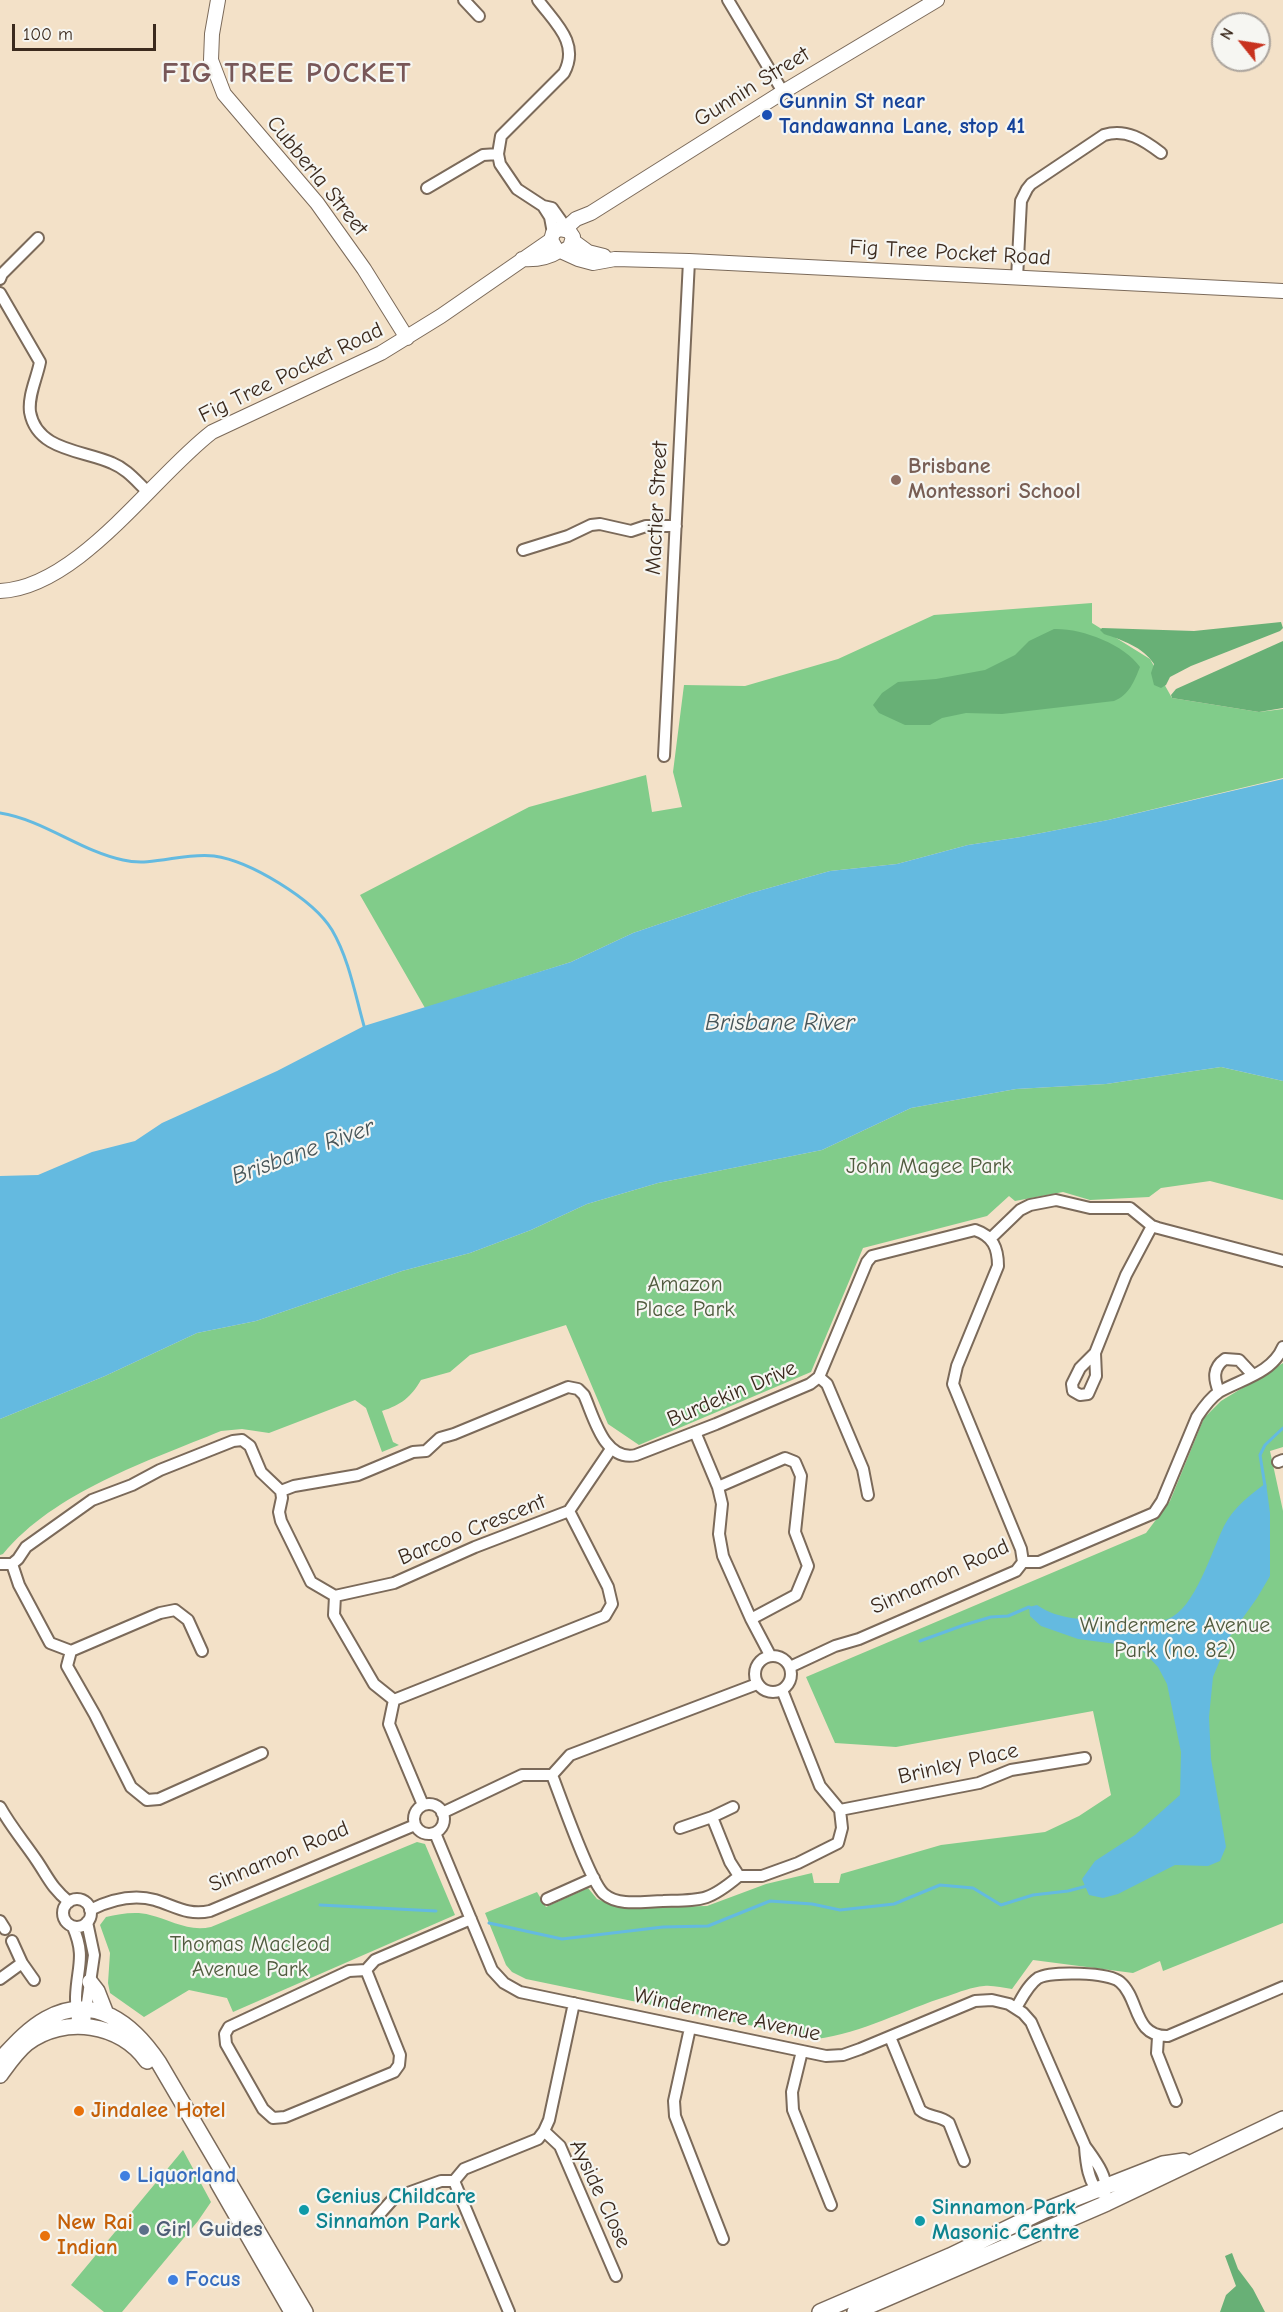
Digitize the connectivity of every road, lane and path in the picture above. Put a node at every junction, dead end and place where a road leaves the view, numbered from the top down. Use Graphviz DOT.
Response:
graph roads {
  1 [pos="218,0"];
  2 [pos="464,0"];
  3 [pos="482,0"];
  4 [pos="537,0"];
  5 [pos="728,0"];
  6 [pos="937,0"];
  7 [pos="783,92"];
  8 [pos="1161,153"];
  9 [pos="498,154"];
  10 [pos="427,188"];
  11 [pos="38,238"];
  12 [pos="562,239"];
  13 [pos="689,261"];
  14 [pos="1,275"];
  15 [pos="1017,278"];
  16 [pos="1283,291"];
  17 [pos="0,293"];
  18 [pos="407,338"];
  19 [pos="148,492"];
  20 [pos="676,526"];
  21 [pos="523,550"];
  22 [pos="0,591"];
  23 [pos="664,756"];
  24 [pos="1152,1226"];
  25 [pos="991,1238"];
  26 [pos="1283,1261"];
  27 [pos="1283,1347"];
  28 [pos="1095,1353"];
  29 [pos="1253,1375"];
  30 [pos="819,1377"];
  31 [pos="1219,1392"];
  32 [pos="695,1432"];
  33 [pos="611,1449"];
  34 [pos="718,1487"];
  35 [pos="281,1491"];
  36 [pos="868,1494"];
  37 [pos="569,1511"];
  38 [pos="1023,1562"];
  39 [pos="0,1564"];
  40 [pos="12,1564"];
  41 [pos="335,1596"];
  42 [pos="751,1619"];
  43 [pos="71,1651"];
  44 [pos="202,1651"];
  45 [pos="770,1655"];
  46 [pos="790,1667"];
  47 [pos="757,1684"];
  48 [pos="782,1690"];
  49 [pos="394,1700"];
  50 [pos="262,1753"];
  51 [pos="1084,1758"];
  52 [pos="552,1775"];
  53 [pos="423,1806"];
  54 [pos="0,1807"];
  55 [pos="733,1807"];
  56 [pos="840,1810"];
  57 [pos="442,1813"];
  58 [pos="712,1817"];
  59 [pos="415,1825"];
  60 [pos="680,1828"];
  61 [pos="435,1833"];
  62 [pos="739,1876"];
  63 [pos="594,1878"];
  64 [pos="547,1899"];
  65 [pos="69,1902"];
  66 [pos="90,1910"];
  67 [pos="471,1919"];
  68 [pos="87,1922"];
  69 [pos="73,1927"];
  70 [pos="12,1941"];
  71 [pos="22,1963"];
  72 [pos="366,1970"];
  73 [pos="0,1979"];
  74 [pos="34,1980"];
  75 [pos="90,1982"];
  76 [pos="1283,1987"];
  77 [pos="574,2003"];
  78 [pos="1016,2008"];
  79 [pos="81,2010"];
  80 [pos="106,2013"];
  81 [pos="81,2026"];
  82 [pos="690,2028"];
  83 [pos="890,2037"];
  84 [pos="1158,2037"];
  85 [pos="802,2051"];
  86 [pos="0,2060"];
  87 [pos="0,2075"];
  88 [pos="1176,2101"];
  89 [pos="1283,2119"];
  90 [pos="544,2131"];
  91 [pos="1199,2159"];
  92 [pos="964,2161"];
  93 [pos="454,2181"];
  94 [pos="1104,2193"];
  95 [pos="831,2205"];
  96 [pos="377,2217"];
  97 [pos="723,2240"];
  98 [pos="616,2276"];
  99 [pos="292,2312"];
  100 [pos="305,2312"];
  101 [pos="509,2312"];
  102 [pos="820,2312"];
  103 [pos="855,2312"];
  1 -- 18 [label="street, Cubberla Street"];
  2 -- 3 [label="street"];
  4 -- 9 [label="street"];
  5 -- 7 [label="street"];
  6 -- 7 [label="street, Gunnin Street"];
  7 -- 12 [label="street, Gunnin Street"];
  8 -- 15 [label="street"];
  9 -- 10 [label="street"];
  9 -- 12 [label="street"];
  11 -- 14 [label="street"];
  12 -- 13 [label="street, Fig Tree Pocket Road"];
  12 -- 18 [label="street, Fig Tree Pocket Road"];
  13 -- 15 [label="street, Fig Tree Pocket Road"];
  13 -- 20 [label="street, Mactier Street"];
  15 -- 16 [label="street, Fig Tree Pocket Road"];
  17 -- 19 [label="street"];
  18 -- 19 [label="street, Fig Tree Pocket Road"];
  19 -- 22 [label="street, Fig Tree Pocket Road"];
  20 -- 21 [label="street"];
  20 -- 23 [label="street, Mactier Street"];
  24 -- 25 [label="street"];
  24 -- 26 [label="street"];
  24 -- 28 [label="street"];
  25 -- 30 [label="street, Burdekin Drive"];
  25 -- 38 [label="street"];
  27 -- 29 [label="street"];
  29 -- 31 [label="street"];
  29 -- 31 [label="street"];
  30 -- 32 [label="street, Burdekin Drive"];
  30 -- 36 [label="street"];
  31 -- 38 [label="street, Sinnamon Road"];
  32 -- 33 [label="street, Burdekin Drive"];
  32 -- 34 [label="street"];
  33 -- 35 [label="street"];
  33 -- 37 [label="street"];
  34 -- 42 [label="street"];
  34 -- 42 [label="street"];
  35 -- 40 [label="street"];
  35 -- 41 [label="street"];
  37 -- 41 [label="street, Barcoo Crescent"];
  37 -- 49 [label="street, Barcoo Crescent"];
  38 -- 46 [label="street, Sinnamon Road"];
  39 -- 40 [label="street"];
  40 -- 43 [label="street"];
  41 -- 49 [label="street"];
  42 -- 45 [label="street"];
  43 -- 44 [label="street"];
  43 -- 50 [label="street"];
  45 -- 46 [label="street"];
  45 -- 47 [label="street"];
  46 -- 48 [label="street"];
  47 -- 48 [label="street"];
  47 -- 52 [label="street"];
  48 -- 56 [label="street"];
  49 -- 53 [label="street"];
  51 -- 56 [label="street, Brinley Place"];
  52 -- 57 [label="street"];
  52 -- 63 [label="street"];
  53 -- 57 [label="street"];
  53 -- 59 [label="street"];
  54 -- 65 [label="street"];
  55 -- 58 [label="street"];
  56 -- 62 [label="street"];
  57 -- 61 [label="street"];
  58 -- 60 [label="street"];
  58 -- 62 [label="street"];
  59 -- 61 [label="street"];
  59 -- 66 [label="street, Sinnamon Road"];
  61 -- 67 [label="street, Windermere Avenue"];
  62 -- 63 [label="street"];
  63 -- 64 [label="street"];
  65 -- 66 [label="street"];
  65 -- 69 [label="street"];
  66 -- 68 [label="street"];
  67 -- 72 [label="street"];
  67 -- 77 [label="street, Windermere Avenue"];
  68 -- 69 [label="street"];
  68 -- 75 [label="street"];
  69 -- 79 [label="street"];
  70 -- 71 [label="street"];
  71 -- 73 [label="street"];
  71 -- 74 [label="street"];
  72 -- 72 [label="street"];
  75 -- 79 [label="street"];
  75 -- 80 [label="main road"];
  76 -- 84 [label="street"];
  77 -- 82 [label="street, Windermere Avenue"];
  77 -- 90 [label="street"];
  78 -- 83 [label="street, Windermere Avenue"];
  78 -- 84 [label="street"];
  78 -- 94 [label="street"];
  79 -- 80 [label="main road"];
  79 -- 81 [label="street"];
  79 -- 86 [label="main road"];
  80 -- 100 [label="main road"];
  81 -- 87 [label="main road"];
  81 -- 99 [label="main road"];
  82 -- 85 [label="street, Windermere Avenue"];
  82 -- 97 [label="street"];
  83 -- 85 [label="street, Windermere Avenue"];
  83 -- 92 [label="street"];
  84 -- 88 [label="street"];
  85 -- 95 [label="street"];
  89 -- 91 [label="main road"];
  90 -- 93 [label="street"];
  90 -- 98 [label="street, Ayside Close"];
  91 -- 94 [label="main road"];
  91 -- 94 [label="main road"];
  93 -- 96 [label="street"];
  93 -- 101 [label="street"];
  94 -- 102 [label="main road"];
  94 -- 103 [label="main road"];
}
